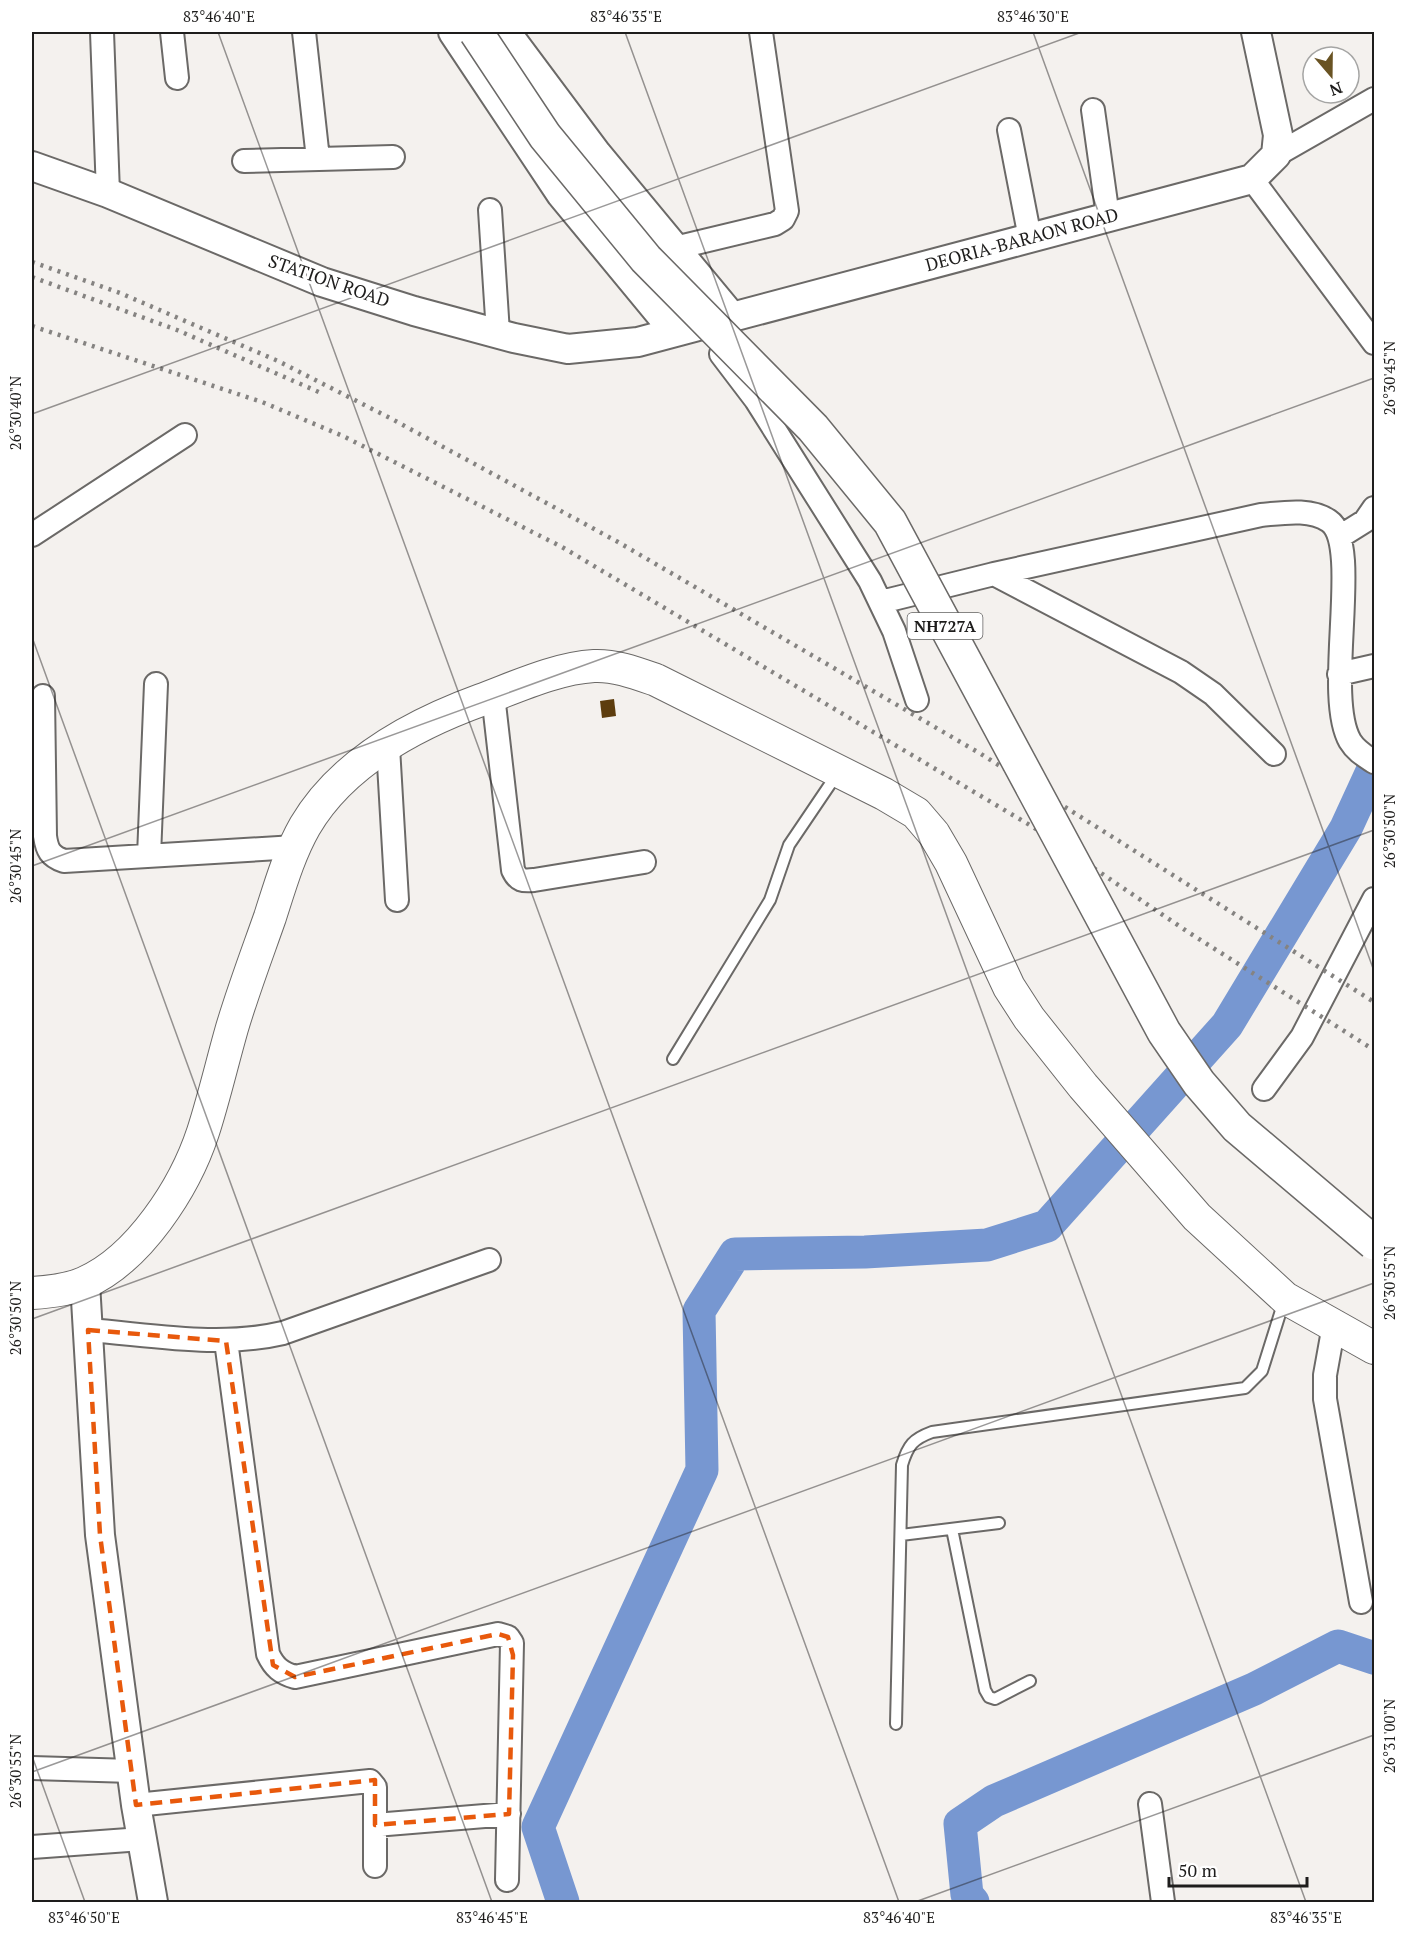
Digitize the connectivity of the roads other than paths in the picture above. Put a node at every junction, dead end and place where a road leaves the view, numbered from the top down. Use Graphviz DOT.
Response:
graph roads {
  1 [pos="102,32"];
  2 [pos="172,32"];
  3 [pos="304,32"];
  4 [pos="453,32"];
  5 [pos="476,32"];
  6 [pos="506,32"];
  7 [pos="761,32"];
  8 [pos="1256,32"];
  9 [pos="177,78"];
  10 [pos="1374,99"];
  11 [pos="1093,110"];
  12 [pos="1009,130"];
  13 [pos="1276,155"];
  14 [pos="393,156"];
  15 [pos="318,159"];
  16 [pos="244,161"];
  17 [pos="32,166"];
  18 [pos="1252,179"];
  19 [pos="108,193"];
  20 [pos="490,210"];
  21 [pos="1108,217"];
  22 [pos="1030,238"];
  23 [pos="675,248"];
  24 [pos="732,317"];
  25 [pos="685,329"];
  26 [pos="498,333"];
  27 [pos="638,342"];
  28 [pos="1374,343"];
  29 [pos="185,435"];
  30 [pos="1374,508"];
  31 [pos="32,535"];
  32 [pos="1341,536"];
  33 [pos="994,574"];
  34 [pos="881,602"];
  35 [pos="1374,666"];
  36 [pos="1339,674"];
  37 [pos="156,684"];
  38 [pos="493,695"];
  39 [pos="43,696"];
  40 [pos="917,700"];
  41 [pos="388,747"];
  42 [pos="1274,754"];
  43 [pos="1372,760"];
  44 [pos="839,771"];
  45 [pos="39,840"];
  46 [pos="295,847"];
  47 [pos="149,856"];
  48 [pos="644,862"];
  49 [pos="1374,899"];
  50 [pos="397,900"];
  51 [pos="673,1059"];
  52 [pos="1264,1089"];
  53 [pos="1374,1243"];
  54 [pos="489,1260"];
  55 [pos="85,1283"];
  56 [pos="32,1293"];
  57 [pos="1285,1298"];
  58 [pos="1334,1325"];
  59 [pos="88,1330"];
  60 [pos="226,1341"];
  61 [pos="1374,1348"];
  62 [pos="999,1523"];
  63 [pos="952,1529"];
  64 [pos="901,1535"];
  65 [pos="1361,1602"];
  66 [pos="1030,1682"];
  67 [pos="896,1724"];
  68 [pos="32,1768"];
  69 [pos="132,1771"];
  70 [pos="1150,1804"];
  71 [pos="136,1805"];
  72 [pos="509,1814"];
  73 [pos="375,1825"];
  74 [pos="142,1839"];
  75 [pos="32,1847"];
  76 [pos="375,1866"];
  77 [pos="507,1880"];
  78 [pos="153,1902"];
  79 [pos="1163,1902"];
  1 -- 19 [label="street"];
  2 -- 9 [label="street"];
  3 -- 15 [label="street"];
  4 -- 25 [label="street"];
  5 -- 53 [label="highway, NH727A, bridge"];
  6 -- 23 [label="street"];
  7 -- 23 [label="street"];
  8 -- 13 [label="street"];
  10 -- 13 [label="street"];
  11 -- 21 [label="street"];
  12 -- 22 [label="street"];
  13 -- 18 [label="street"];
  14 -- 15 [label="street"];
  15 -- 16 [label="street"];
  17 -- 19 [label="street, STATION ROAD"];
  18 -- 21 [label="street, DEORIA-BARAON ROAD"];
  18 -- 28 [label="street"];
  19 -- 26 [label="street, STATION ROAD"];
  20 -- 26 [label="street"];
  21 -- 22 [label="street, DEORIA-BARAON ROAD"];
  22 -- 24 [label="street, DEORIA-BARAON ROAD"];
  23 -- 24 [label="street"];
  24 -- 25 [label="street, DEORIA-BARAON ROAD"];
  25 -- 27 [label="street, DEORIA-BARAON ROAD"];
  25 -- 34 [label="street"];
  26 -- 27 [label="street, STATION ROAD"];
  29 -- 31 [label="street"];
  30 -- 32 [label="street"];
  32 -- 33 [label="street"];
  32 -- 36 [label="street"];
  33 -- 34 [label="street"];
  33 -- 42 [label="street"];
  34 -- 40 [label="street"];
  35 -- 36 [label="street"];
  36 -- 43 [label="street"];
  37 -- 47 [label="street"];
  38 -- 41 [label="main road"];
  38 -- 44 [label="main road"];
  38 -- 48 [label="street"];
  39 -- 45 [label="street"];
  41 -- 46 [label="main road"];
  41 -- 50 [label="street"];
  44 -- 51 [label="lane"];
  44 -- 57 [label="main road"];
  45 -- 47 [label="street"];
  46 -- 47 [label="street"];
  46 -- 55 [label="main road"];
  49 -- 52 [label="street"];
  54 -- 60 [label="street"];
  55 -- 56 [label="main road"];
  55 -- 59 [label="street"];
  57 -- 58 [label="main road"];
  57 -- 64 [label="lane"];
  58 -- 61 [label="main road"];
  58 -- 65 [label="street"];
  59 -- 60 [label="street"];
  59 -- 69 [label="street"];
  60 -- 72 [label="street"];
  62 -- 63 [label="lane"];
  63 -- 64 [label="lane"];
  63 -- 66 [label="lane"];
  64 -- 67 [label="lane"];
  68 -- 69 [label="street"];
  69 -- 71 [label="street"];
  70 -- 79 [label="street"];
  71 -- 73 [label="street"];
  71 -- 74 [label="street"];
  72 -- 73 [label="street"];
  72 -- 77 [label="street"];
  73 -- 76 [label="street"];
  74 -- 75 [label="street"];
  74 -- 78 [label="street"];
}
